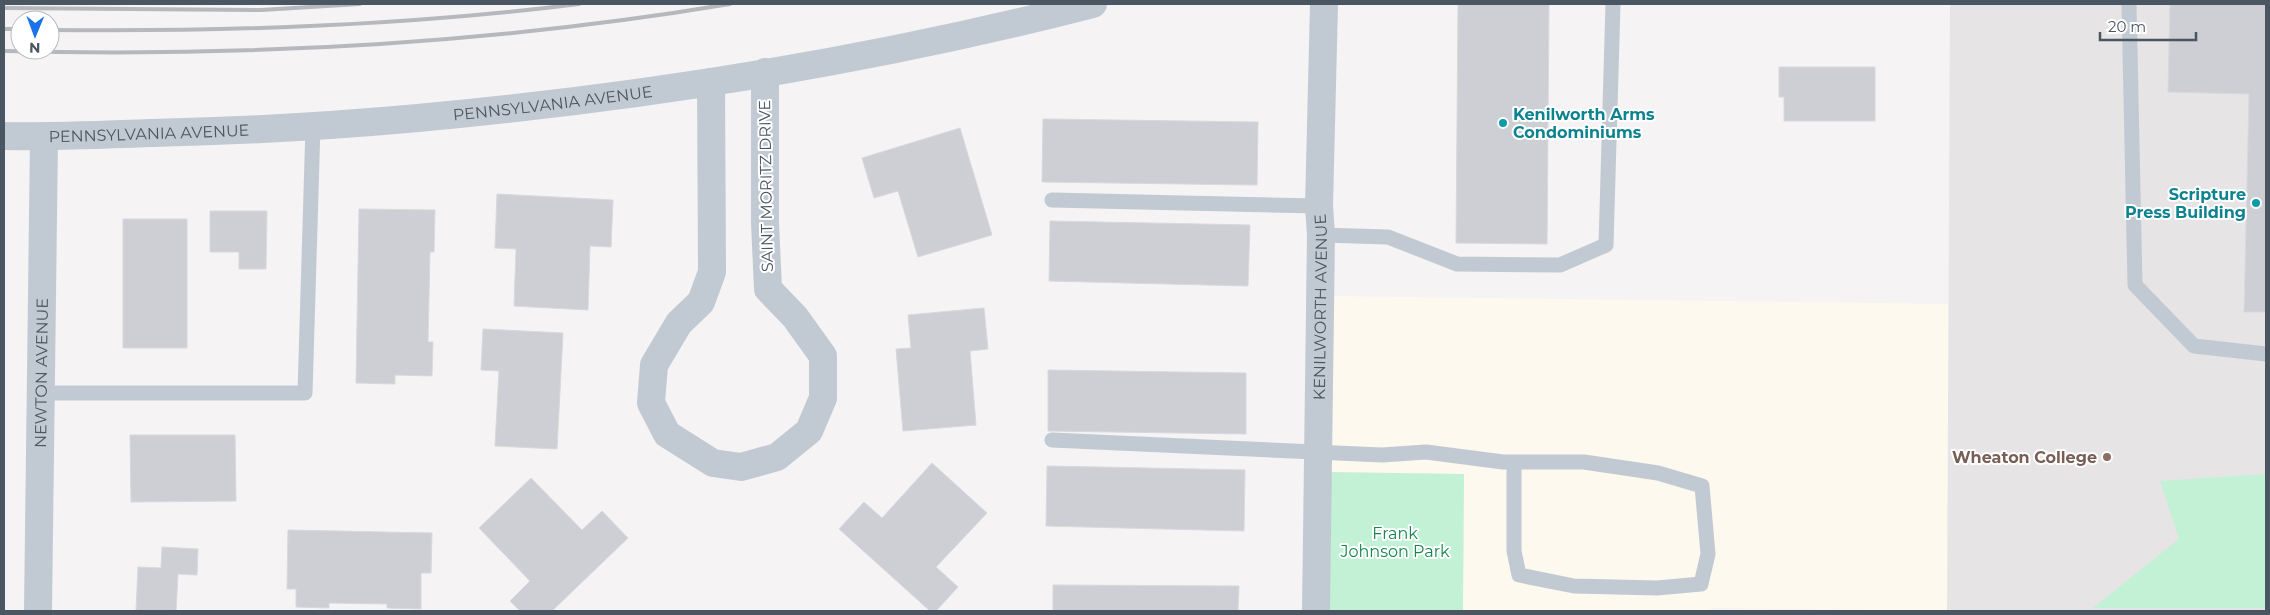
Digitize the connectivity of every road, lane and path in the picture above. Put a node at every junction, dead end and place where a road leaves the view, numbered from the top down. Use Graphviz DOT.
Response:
graph roads {
  1 [pos="1093,4"];
  2 [pos="1324,4"];
  3 [pos="1613,4"];
  4 [pos="2129,4"];
  5 [pos="765,72"];
  6 [pos="711,82"];
  7 [pos="313,126"];
  8 [pos="4,136"];
  9 [pos="44,137"];
  10 [pos="1052,200"];
  11 [pos="1319,206"];
  12 [pos="1321,236"];
  13 [pos="2266,354"];
  14 [pos="41,393"];
  15 [pos="1052,440"];
  16 [pos="1318,452"];
  17 [pos="1514,462"];
  18 [pos="38,611"];
  19 [pos="1316,611"];
  1 -- 5 [label="street, PENNSYLVANIA AVENUE"];
  2 -- 11 [label="street, KENILWORTH AVENUE"];
  3 -- 12 [label="lane"];
  4 -- 13 [label="lane"];
  5 -- 6 [label="street, PENNSYLVANIA AVENUE"];
  5 -- 6 [label="street, SAINT MORITZ DRIVE"];
  6 -- 7 [label="street, PENNSYLVANIA AVENUE"];
  7 -- 9 [label="street, PENNSYLVANIA AVENUE"];
  7 -- 14 [label="lane"];
  8 -- 9 [label="street, PENNSYLVANIA AVENUE"];
  9 -- 14 [label="street, NEWTON AVENUE"];
  10 -- 11 [label="lane"];
  11 -- 12 [label="street, KENILWORTH AVENUE"];
  12 -- 16 [label="street, KENILWORTH AVENUE"];
  14 -- 18 [label="street, NEWTON AVENUE"];
  15 -- 16 [label="lane"];
  16 -- 17 [label="lane"];
  16 -- 19 [label="street, KENILWORTH AVENUE"];
  17 -- 17 [label="lane"];
}
